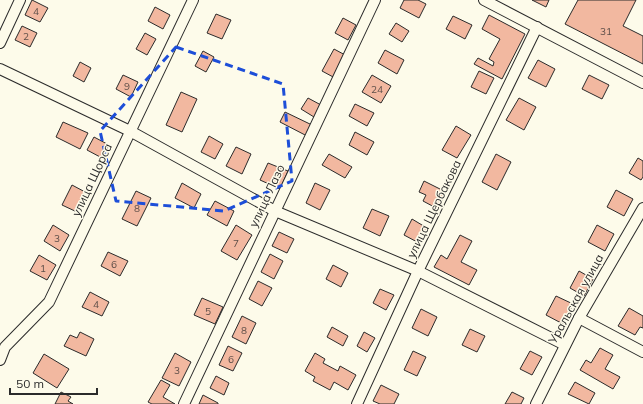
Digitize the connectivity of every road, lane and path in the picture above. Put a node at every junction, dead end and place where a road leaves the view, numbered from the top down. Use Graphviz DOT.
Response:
graph roads {
  1 [pos="20,0"];
  2 [pos="193,0"];
  3 [pos="375,0"];
  4 [pos="484,0"];
  5 [pos="537,27"];
  6 [pos="0,43"];
  7 [pos="0,69"];
  8 [pos="643,82"];
  9 [pos="130,131"];
  10 [pos="643,208"];
  11 [pos="275,211"];
  12 [pos="418,271"];
  13 [pos="579,318"];
  14 [pos="565,345"];
  15 [pos="643,352"];
  16 [pos="0,360"];
  17 [pos="184,404"];
  18 [pos="357,404"];
  19 [pos="536,404"];
  1 -- 6 [label="street"];
  2 -- 9 [label="street, улица Щорса"];
  3 -- 11 [label="street, улица Лазо"];
  4 -- 5 [label="street"];
  5 -- 8 [label="street"];
  5 -- 12 [label="street, улица Щербакова"];
  7 -- 9 [label="street"];
  9 -- 11 [label="street"];
  9 -- 16 [label="street, улица Щорса"];
  10 -- 13 [label="street, Уральская улица"];
  11 -- 12 [label="street"];
  11 -- 17 [label="street, улица Лазо"];
  12 -- 14 [label="street"];
  12 -- 18 [label="street, улица Щербакова"];
  13 -- 14 [label="street, Уральская улица"];
  13 -- 15 [label="street"];
  14 -- 19 [label="street, Уральская улица"];
}
